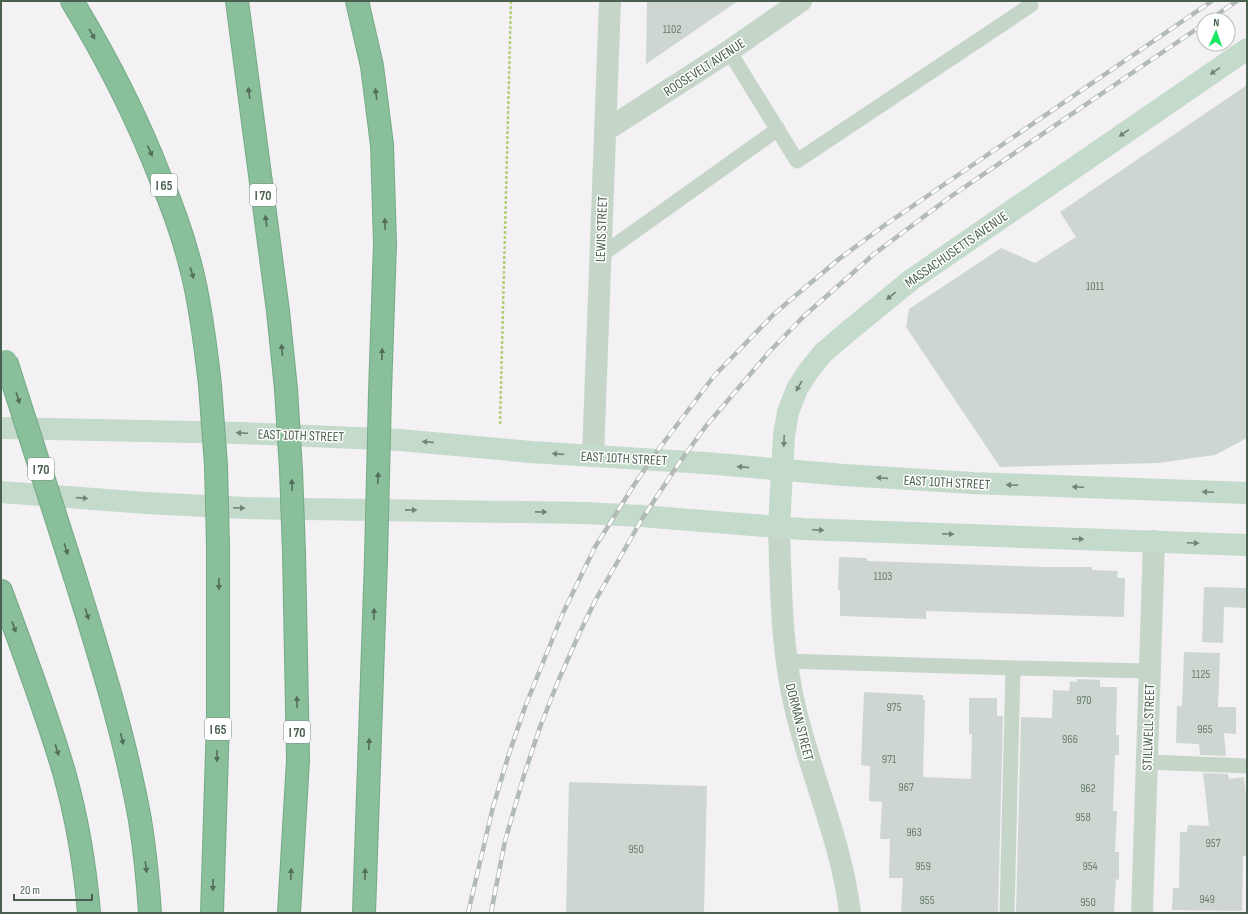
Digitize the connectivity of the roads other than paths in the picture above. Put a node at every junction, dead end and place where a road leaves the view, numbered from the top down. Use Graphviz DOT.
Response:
graph roads {
  1 [pos="72,1"];
  2 [pos="236,1"];
  3 [pos="357,1"];
  4 [pos="610,1"];
  5 [pos="801,1"];
  6 [pos="1029,1"];
  7 [pos="1247,49"];
  8 [pos="729,51"];
  9 [pos="778,129"];
  10 [pos="605,131"];
  11 [pos="600,256"];
  12 [pos="4,354"];
  13 [pos="1,428"];
  14 [pos="593,456"];
  15 [pos="782,470"];
  16 [pos="1,492"];
  17 [pos="1247,493"];
  18 [pos="779,527"];
  19 [pos="1154,541"];
  20 [pos="1247,544"];
  21 [pos="1,591"];
  22 [pos="787,661"];
  23 [pos="1013,668"];
  24 [pos="1150,671"];
  25 [pos="1147,762"];
  26 [pos="1247,766"];
  27 [pos="89,913"];
  28 [pos="150,913"];
  29 [pos="212,913"];
  30 [pos="289,913"];
  31 [pos="364,913"];
  32 [pos="850,913"];
  33 [pos="1007,913"];
  34 [pos="1142,913"];
  1 -- 29 [label="highway, I 65, one-way, bridge"];
  30 -- 2 [label="highway, I 70, one-way, bridge"];
  31 -- 3 [label="highway, one-way, bridge"];
  4 -- 10 [label="street, LEWIS STREET"];
  5 -- 8 [label="street, ROOSEVELT AVENUE"];
  6 -- 9 [label="lane"];
  7 -- 15 [label="main road, MASSACHUSETTS AVENUE, one-way"];
  8 -- 9 [label="lane"];
  8 -- 10 [label="street, ROOSEVELT AVENUE"];
  9 -- 11 [label="lane"];
  10 -- 11 [label="street, LEWIS STREET"];
  11 -- 14 [label="street, LEWIS STREET"];
  12 -- 28 [label="highway, I 70, one-way, bridge"];
  14 -- 13 [label="main road, EAST 10TH STREET, one-way"];
  15 -- 14 [label="main road, EAST 10TH STREET, one-way"];
  17 -- 15 [label="main road, EAST 10TH STREET, one-way"];
  15 -- 18 [label="main road, MASSACHUSETTS AVENUE"];
  16 -- 18 [label="main road, one-way"];
  18 -- 19 [label="main road, one-way"];
  18 -- 22 [label="street, DORMAN STREET"];
  19 -- 20 [label="main road, one-way"];
  19 -- 24 [label="street, STILLWELL STREET"];
  21 -- 27 [label="highway, one-way"];
  22 -- 23 [label="lane"];
  22 -- 32 [label="street, DORMAN STREET"];
  23 -- 24 [label="lane"];
  23 -- 33 [label="lane"];
  24 -- 25 [label="street, STILLWELL STREET"];
  25 -- 26 [label="lane"];
  25 -- 34 [label="street, STILLWELL STREET"];
}
